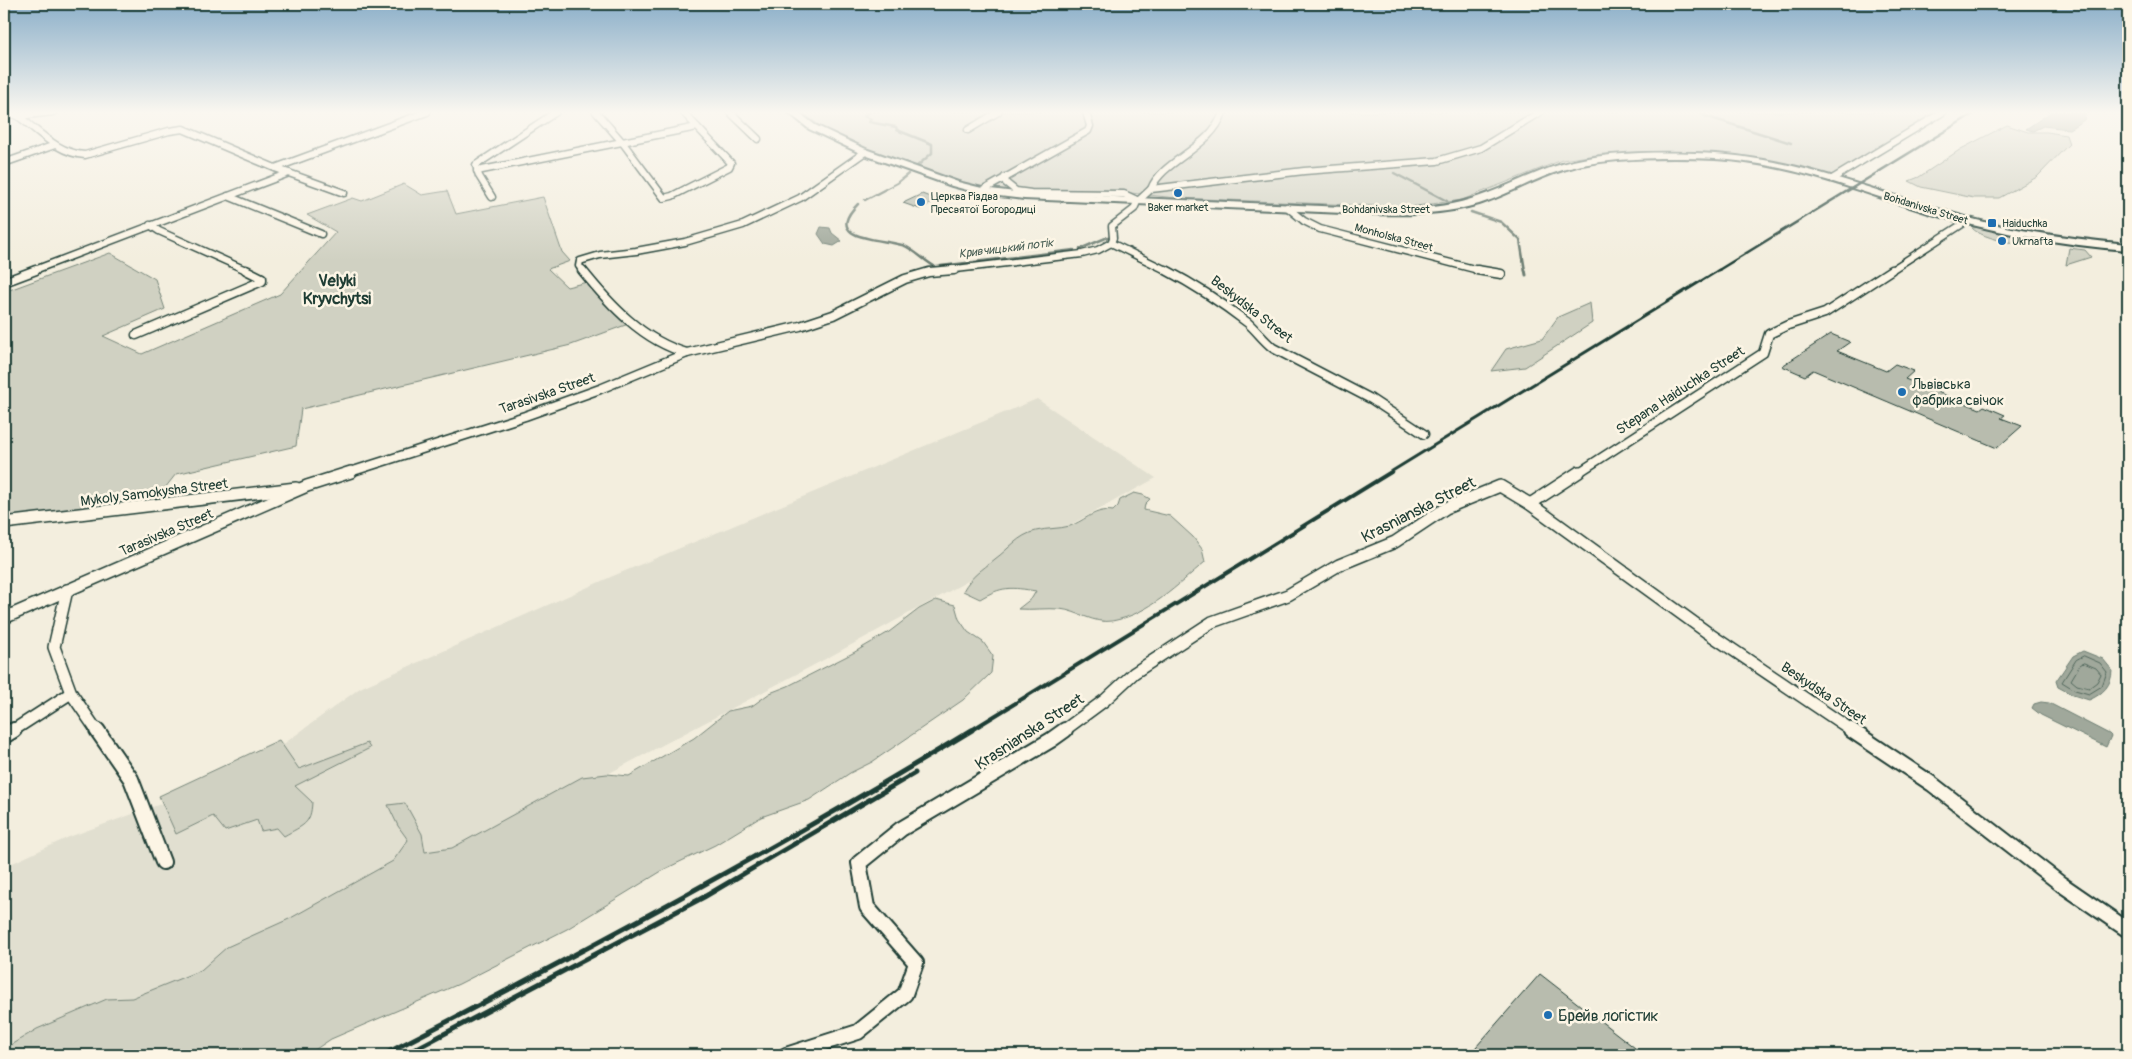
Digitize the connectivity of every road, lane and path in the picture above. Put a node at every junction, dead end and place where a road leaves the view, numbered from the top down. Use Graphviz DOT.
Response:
graph roads {
  1 [pos="259,161"];
  2 [pos="293,161"];
  3 [pos="480,161"];
  4 [pos="527,161"];
  5 [pos="637,161"];
  6 [pos="730,161"];
  7 [pos="849,161"];
  8 [pos="891,161"];
  9 [pos="1033,161"];
  10 [pos="1178,161"];
  11 [pos="1435,161"];
  12 [pos="1591,161"];
  13 [pos="1759,161"];
  14 [pos="1861,161"];
  15 [pos="275,168"];
  16 [pos="477,171"];
  17 [pos="289,173"];
  18 [pos="1005,177"];
  19 [pos="1832,179"];
  20 [pos="1151,189"];
  21 [pos="982,191"];
  22 [pos="344,193"];
  23 [pos="228,196"];
  24 [pos="492,197"];
  25 [pos="1114,200"];
  26 [pos="1139,201"];
  27 [pos="1157,202"];
  28 [pos="1287,207"];
  29 [pos="1130,212"];
  30 [pos="1967,221"];
  31 [pos="150,225"];
  32 [pos="321,234"];
  33 [pos="1111,243"];
  34 [pos="2128,247"];
  35 [pos="1501,274"];
  36 [pos="4,282"];
  37 [pos="136,335"];
  38 [pos="687,353"];
  39 [pos="1424,434"];
  40 [pos="307,486"];
  41 [pos="1500,486"];
  42 [pos="1530,504"];
  43 [pos="4,523"];
  44 [pos="67,590"];
  45 [pos="4,618"];
  46 [pos="71,693"];
  47 [pos="4,736"];
  48 [pos="163,862"];
  49 [pos="2128,930"];
  50 [pos="786,1055"];
  1 -- 15 [label="street"];
  2 -- 15 [label="street"];
  3 -- 16 [label="street"];
  4 -- 16 [label="street"];
  5 -- 6 [label="street"];
  7 -- 38 [label="street"];
  8 -- 21 [label="main road, Bohdanivska Street"];
  9 -- 18 [label="street"];
  10 -- 20 [label="street"];
  11 -- 20 [label="street"];
  12 -- 28 [label="main road, Bohdanivska Street"];
  13 -- 19 [label="main road, Bohdanivska Street"];
  14 -- 19 [label="street"];
  15 -- 17 [label="street"];
  16 -- 24 [label="street"];
  17 -- 22 [label="street"];
  17 -- 23 [label="street"];
  18 -- 21 [label="street"];
  18 -- 26 [label="street"];
  19 -- 30 [label="main road, Bohdanivska Street"];
  20 -- 26 [label="street"];
  21 -- 25 [label="main road, Bohdanivska Street"];
  23 -- 31 [label="street"];
  23 -- 32 [label="street"];
  25 -- 26 [label="main road, Bohdanivska Street"];
  25 -- 29 [label="main road"];
  26 -- 27 [label="main road, Bohdanivska Street"];
  26 -- 29 [label="street"];
  27 -- 28 [label="main road, Bohdanivska Street"];
  27 -- 29 [label="main road"];
  28 -- 35 [label="street, Monholska Street"];
  29 -- 33 [label="street"];
  30 -- 34 [label="main road, Bohdanivska Street"];
  30 -- 42 [label="street, Stepana Haiduchka Street"];
  31 -- 36 [label="street"];
  31 -- 37 [label="street"];
  33 -- 38 [label="street, Tarasivska Street"];
  33 -- 39 [label="street, Beskydska Street"];
  38 -- 40 [label="street, Tarasivska Street"];
  40 -- 43 [label="street, Mykoly Samokysha Street"];
  40 -- 44 [label="street, Tarasivska Street"];
  41 -- 42 [label="street, Beskydska Street"];
  41 -- 50 [label="street, Krasnianska Street"];
  42 -- 49 [label="street, Beskydska Street"];
  44 -- 45 [label="street, Tarasivska Street"];
  44 -- 46 [label="street"];
  46 -- 47 [label="street"];
  46 -- 48 [label="street"];
}
